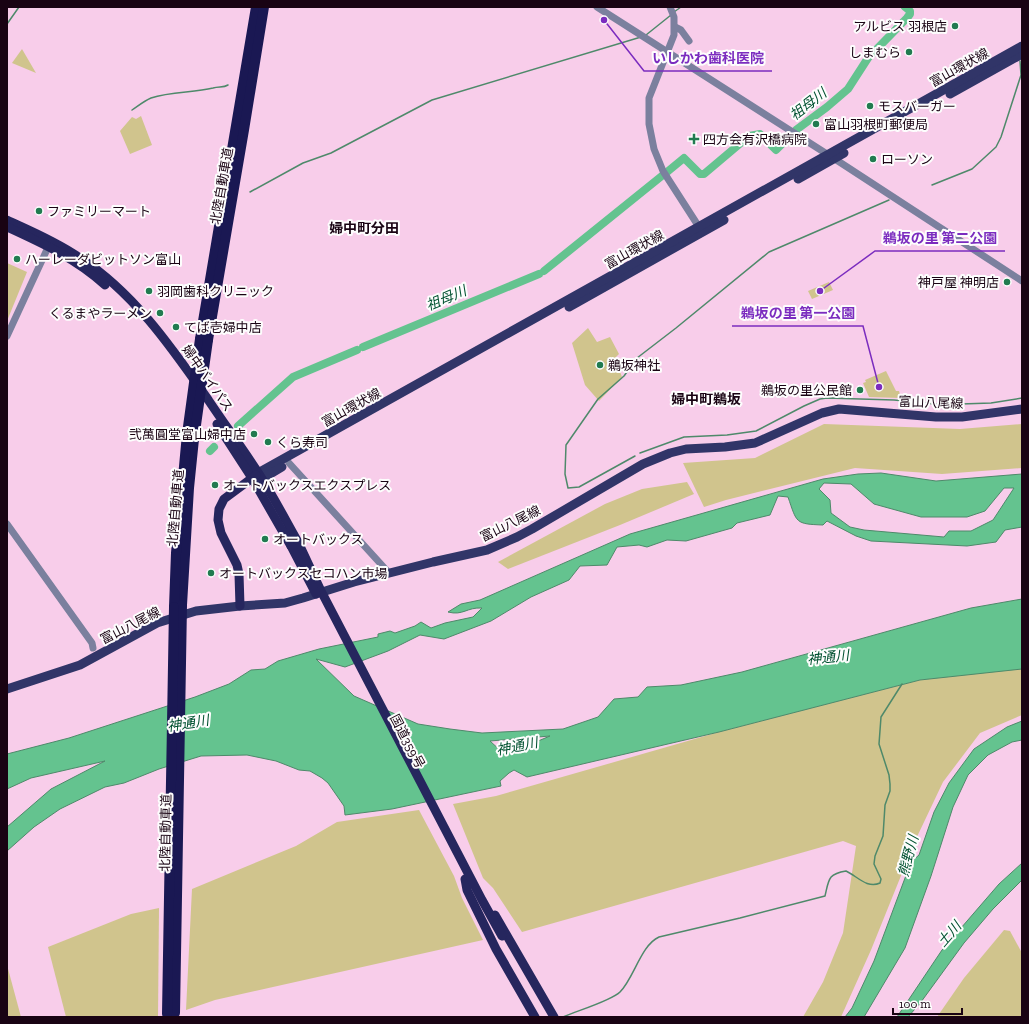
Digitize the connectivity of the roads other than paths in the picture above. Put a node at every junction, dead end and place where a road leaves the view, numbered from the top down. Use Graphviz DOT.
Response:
graph roads {
  1 [pos="256,7"];
  2 [pos="264,7"];
  3 [pos="597,7"];
  4 [pos="670,7"];
  5 [pos="675,27"];
  6 [pos="689,41"];
  7 [pos="1022,46"];
  8 [pos="667,51"];
  9 [pos="1022,54"];
  10 [pos="240,132"];
  11 [pos="831,157"];
  12 [pos="7,220"];
  13 [pos="699,227"];
  14 [pos="7,228"];
  15 [pos="49,243"];
  16 [pos="1022,281"];
  17 [pos="7,336"];
  18 [pos="1022,409"];
  19 [pos="289,463"];
  20 [pos="255,479"];
  21 [pos="7,524"];
  22 [pos="294,544"];
  23 [pos="389,573"];
  24 [pos="240,606"];
  25 [pos="93,648"];
  26 [pos="7,689"];
  27 [pos="465,879"];
  28 [pos="474,884"];
  29 [pos="171,1015"];
  30 [pos="535,1017"];
  31 [pos="541,1017"];
  32 [pos="548,1017"];
  33 [pos="554,1017"];
  1 -- 10 [label="highway, 北陸自動車道"];
  2 -- 10 [label="highway, 北陸自動車道"];
  3 -- 8 [label="street"];
  4 -- 5 [label="street"];
  5 -- 6 [label="street"];
  5 -- 8 [label="street"];
  7 -- 11 [label="main road, 富山環状線"];
  8 -- 11 [label="street"];
  8 -- 13 [label="street"];
  9 -- 11 [label="main road, 富山環状線"];
  10 -- 29 [label="highway, 北陸自動車道, bridge"];
  11 -- 13 [label="main road, 富山環状線"];
  11 -- 16 [label="street"];
  11 -- 19 [label="main road, 富山環状線"];
  12 -- 15 [label="highway, 婦中バイパス"];
  13 -- 20 [label="main road, 富山環状線"];
  14 -- 15 [label="highway, 婦中バイパス"];
  15 -- 17 [label="street"];
  15 -- 20 [label="highway, 婦中バイパス"];
  18 -- 23 [label="main road, 富山八尾線"];
  19 -- 20 [label="main road, 富山環状線"];
  19 -- 23 [label="street"];
  20 -- 22 [label="highway, 国道359号"];
  20 -- 24 [label="highway"];
  21 -- 25 [label="street"];
  22 -- 27 [label="highway, 国道359号, bridge"];
  22 -- 28 [label="highway, 国道359号, bridge"];
  23 -- 24 [label="main road, 富山八尾線"];
  24 -- 26 [label="main road, 富山八尾線"];
  27 -- 30 [label="highway"];
  27 -- 31 [label="highway, 国道359号"];
  28 -- 32 [label="highway, 国道359号, bridge"];
  28 -- 33 [label="highway, bridge"];
}
